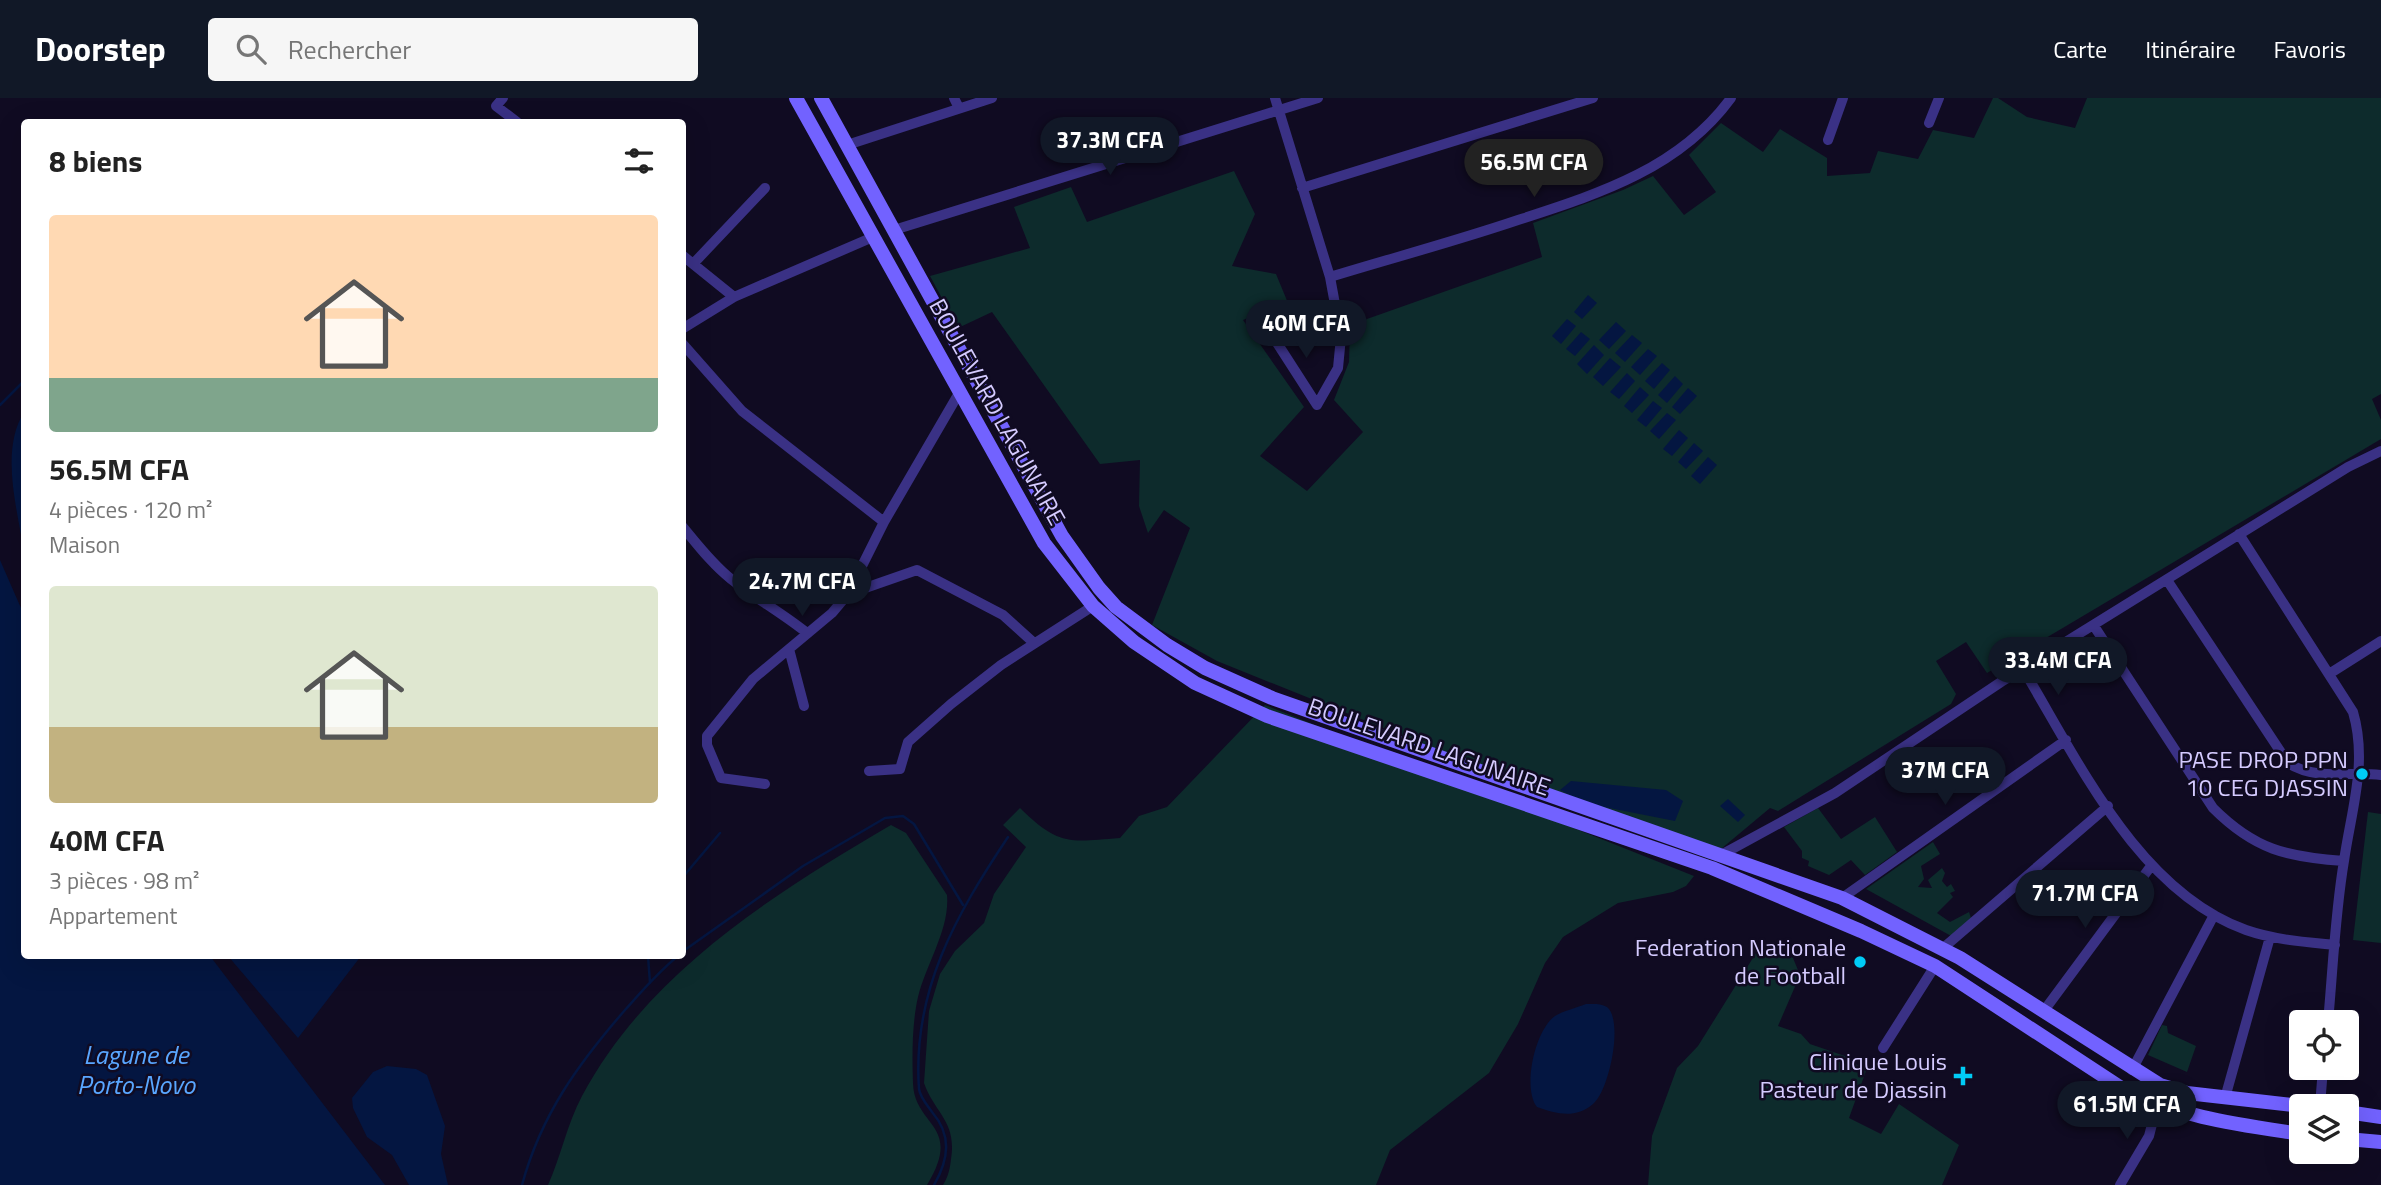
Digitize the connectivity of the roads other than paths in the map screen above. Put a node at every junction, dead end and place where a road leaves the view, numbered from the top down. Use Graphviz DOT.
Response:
graph roads {
  1 [pos="503,98"];
  2 [pos="796,98"];
  3 [pos="821,98"];
  4 [pos="954,98"];
  5 [pos="992,98"];
  6 [pos="1275,98"];
  7 [pos="1318,98"];
  8 [pos="1593,98"];
  9 [pos="1731,98"];
  10 [pos="1843,98"];
  11 [pos="1939,98"];
  12 [pos="959,108"];
  13 [pos="1279,111"];
  14 [pos="513,119"];
  15 [pos="1929,124"];
  16 [pos="1828,140"];
  17 [pos="847,145"];
  18 [pos="765,188"];
  19 [pos="1302,188"];
  20 [pos="894,230"];
  21 [pos="873,237"];
  22 [pos="686,259"];
  23 [pos="694,264"];
  24 [pos="1330,277"];
  25 [pos="734,297"];
  26 [pos="686,327"];
  27 [pos="1270,332"];
  28 [pos="686,348"];
  29 [pos="959,393"];
  30 [pos="2381,451"];
  31 [pos="884,523"];
  32 [pos="686,531"];
  33 [pos="2239,534"];
  34 [pos="2167,579"];
  35 [pos="848,594"];
  36 [pos="1093,606"];
  37 [pos="2094,626"];
  38 [pos="807,633"];
  39 [pos="2381,641"];
  40 [pos="1034,643"];
  41 [pos="789,649"];
  42 [pos="2024,669"];
  43 [pos="2329,674"];
  44 [pos="804,706"];
  45 [pos="2066,740"];
  46 [pos="869,771"];
  47 [pos="2360,772"];
  48 [pos="2381,775"];
  49 [pos="765,784"];
  50 [pos="2108,806"];
  51 [pos="1721,855"];
  52 [pos="2344,860"];
  53 [pos="2151,866"];
  54 [pos="1842,898"];
  55 [pos="2214,915"];
  56 [pos="2270,937"];
  57 [pos="2335,945"];
  58 [pos="1942,949"];
  59 [pos="1935,966"];
  60 [pos="2329,1010"];
  61 [pos="2043,1012"];
  62 [pos="1883,1048"];
  63 [pos="2133,1070"];
  64 [pos="2225,1098"];
  65 [pos="2157,1105"];
  66 [pos="2289,1105"];
  67 [pos="2359,1114"];
  68 [pos="2381,1117"];
  69 [pos="2289,1132"];
  70 [pos="2359,1140"];
  71 [pos="2381,1142"];
  72 [pos="2120,1185"];
  1 -- 14 [label="street"];
  2 -- 21 [label="main road, BOULEVARD LAGUNAIRE"];
  3 -- 17 [label="main road, BOULEVARD LAGUNAIRE"];
  4 -- 12 [label="street"];
  5 -- 12 [label="street"];
  6 -- 13 [label="street"];
  7 -- 13 [label="street"];
  8 -- 19 [label="street"];
  9 -- 24 [label="street"];
  10 -- 16 [label="street"];
  11 -- 15 [label="street"];
  12 -- 17 [label="street"];
  13 -- 19 [label="street"];
  13 -- 20 [label="street"];
  17 -- 20 [label="main road, BOULEVARD LAGUNAIRE"];
  18 -- 23 [label="street"];
  19 -- 24 [label="street"];
  20 -- 51 [label="main road, BOULEVARD LAGUNAIRE"];
  21 -- 25 [label="street"];
  21 -- 29 [label="main road, BOULEVARD LAGUNAIRE"];
  22 -- 23 [label="street"];
  23 -- 25 [label="street"];
  24 -- 27 [label="street"];
  25 -- 26 [label="street"];
  28 -- 31 [label="street"];
  29 -- 31 [label="street"];
  29 -- 36 [label="main road, BOULEVARD LAGUNAIRE"];
  30 -- 33 [label="street"];
  31 -- 35 [label="street"];
  32 -- 38 [label="street"];
  33 -- 34 [label="street"];
  33 -- 43 [label="street"];
  34 -- 37 [label="street"];
  34 -- 47 [label="street"];
  35 -- 38 [label="street"];
  35 -- 40 [label="street"];
  36 -- 40 [label="street"];
  36 -- 59 [label="main road, BOULEVARD LAGUNAIRE"];
  37 -- 42 [label="street"];
  37 -- 52 [label="street"];
  38 -- 41 [label="street"];
  39 -- 43 [label="street"];
  40 -- 46 [label="street"];
  41 -- 44 [label="street"];
  41 -- 49 [label="street"];
  42 -- 45 [label="street"];
  42 -- 51 [label="street"];
  43 -- 47 [label="street"];
  45 -- 50 [label="street"];
  45 -- 54 [label="street"];
  47 -- 48 [label="street"];
  47 -- 52 [label="street"];
  50 -- 53 [label="street"];
  50 -- 58 [label="street"];
  51 -- 54 [label="main road, BOULEVARD LAGUNAIRE"];
  52 -- 57 [label="street"];
  53 -- 55 [label="street"];
  53 -- 61 [label="street"];
  54 -- 58 [label="main road, BOULEVARD LAGUNAIRE"];
  55 -- 56 [label="street"];
  55 -- 63 [label="street"];
  56 -- 57 [label="street"];
  56 -- 64 [label="street"];
  57 -- 60 [label="street"];
  58 -- 61 [label="main road, BOULEVARD LAGUNAIRE"];
  59 -- 62 [label="street"];
  59 -- 65 [label="main road, BOULEVARD LAGUNAIRE"];
  61 -- 63 [label="main road, BOULEVARD LAGUNAIRE"];
  63 -- 64 [label="main road, BOULEVARD LAGUNAIRE"];
  64 -- 66 [label="main road, BOULEVARD LAGUNAIRE"];
  65 -- 69 [label="main road, BOULEVARD LAGUNAIRE"];
  65 -- 72 [label="street"];
  67 -- 68 [label="main road"];
  70 -- 71 [label="main road"];
}
